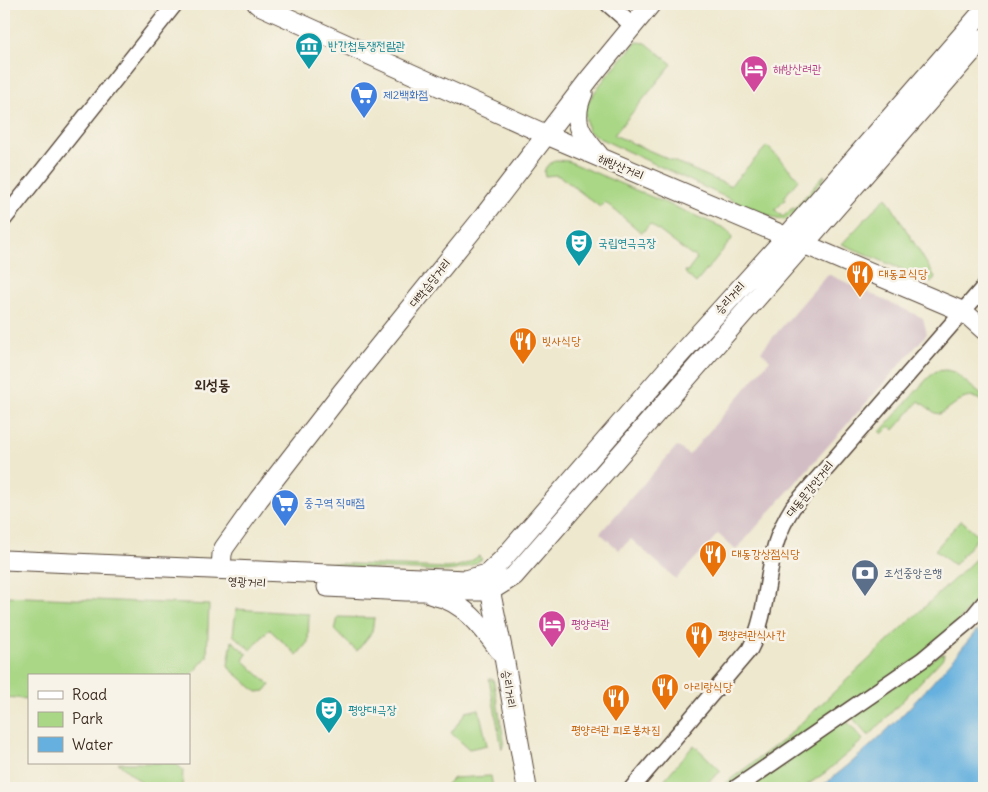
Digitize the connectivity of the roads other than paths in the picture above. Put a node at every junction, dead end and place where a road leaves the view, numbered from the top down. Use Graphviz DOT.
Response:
graph roads {
  1 [pos="175,4"];
  2 [pos="257,4"];
  3 [pos="608,4"];
  4 [pos="652,4"];
  5 [pos="984,10"];
  6 [pos="633,26"];
  7 [pos="984,38"];
  8 [pos="590,78"];
  9 [pos="547,135"];
  10 [pos="604,159"];
  11 [pos="4,219"];
  12 [pos="794,241"];
  13 [pos="984,287"];
  14 [pos="964,312"];
  15 [pos="984,330"];
  16 [pos="4,560"];
  17 [pos="221,569"];
  18 [pos="4,571"];
  19 [pos="489,582"];
  20 [pos="406,591"];
  21 [pos="984,603"];
  22 [pos="504,657"];
  23 [pos="527,788"];
  24 [pos="632,788"];
  25 [pos="736,788"];
  1 -- 11 [label="street"];
  2 -- 9 [label="main road, 해방산거리"];
  3 -- 6 [label="street"];
  4 -- 6 [label="main road, 대학습당거리"];
  5 -- 12 [label="main road, 승리거리"];
  6 -- 8 [label="main road, 대학습당거리"];
  7 -- 12 [label="main road, 승리거리"];
  8 -- 9 [label="main road, 대학습당거리"];
  8 -- 10 [label="main road"];
  9 -- 10 [label="main road, 해방산거리"];
  9 -- 17 [label="main road, 대학습당거리"];
  10 -- 12 [label="main road, 해방산거리"];
  12 -- 14 [label="main road, 해방산거리"];
  12 -- 19 [label="main road, 승리거리"];
  13 -- 14 [label="street, 대동문강안거리"];
  14 -- 15 [label="main road, 해방산거리"];
  14 -- 24 [label="street, 대동문강안거리"];
  16 -- 17 [label="main road, 영광거리"];
  17 -- 19 [label="main road, 영광거리"];
  18 -- 20 [label="main road, 영광거리"];
  19 -- 20 [label="main road, 영광거리"];
  19 -- 22 [label="main road, 승리거리"];
  20 -- 22 [label="main road"];
  21 -- 25 [label="street"];
  22 -- 23 [label="main road, 승리거리"];
}
